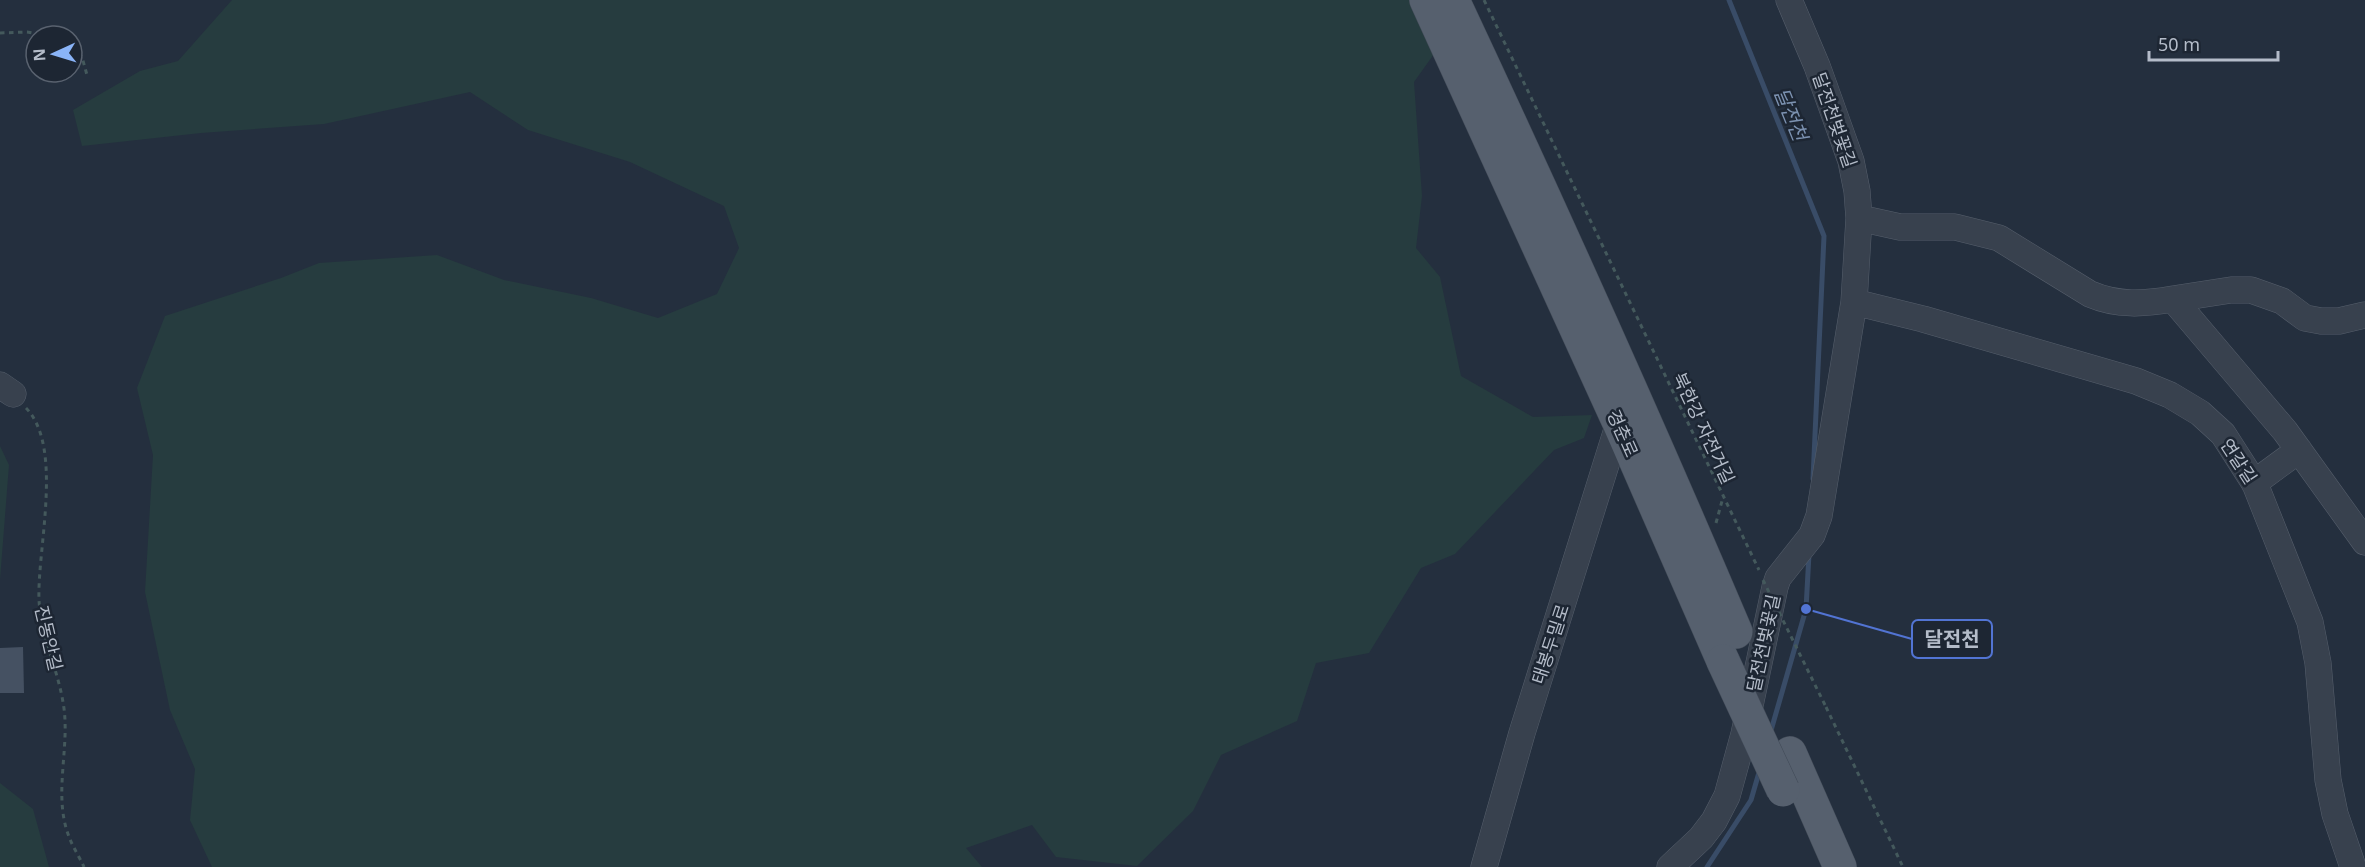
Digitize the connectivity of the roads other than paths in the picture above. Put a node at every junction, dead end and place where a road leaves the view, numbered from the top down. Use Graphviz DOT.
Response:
graph roads {
  1 [pos="1426,0"];
  2 [pos="1453,0"];
  3 [pos="1790,0"];
  4 [pos="1860,218"];
  5 [pos="2173,299"];
  6 [pos="1854,302"];
  7 [pos="2365,315"];
  8 [pos="1619,423"];
  9 [pos="2299,450"];
  10 [pos="2254,483"];
  11 [pos="2365,542"];
  12 [pos="1732,653"];
  13 [pos="1484,867"];
  14 [pos="1670,867"];
  15 [pos="1817,867"];
  16 [pos="1840,867"];
  17 [pos="2353,867"];
  1 -- 8 [label="main road, 경춘로"];
  2 -- 12 [label="main road, 경춘로"];
  3 -- 4 [label="street, 달전천벚꽃길"];
  4 -- 5 [label="street"];
  4 -- 6 [label="street, 달전천벚꽃길"];
  5 -- 7 [label="street"];
  5 -- 9 [label="street"];
  6 -- 10 [label="street, 연갈길"];
  6 -- 14 [label="street, 달전천벚꽃길"];
  8 -- 12 [label="main road, 경춘로"];
  8 -- 13 [label="street, 태봉두밀로"];
  9 -- 10 [label="street"];
  9 -- 11 [label="street"];
  10 -- 17 [label="street, 연갈길"];
  12 -- 15 [label="main road, 경춘로, bridge"];
  12 -- 16 [label="main road, 경춘로"];
}
